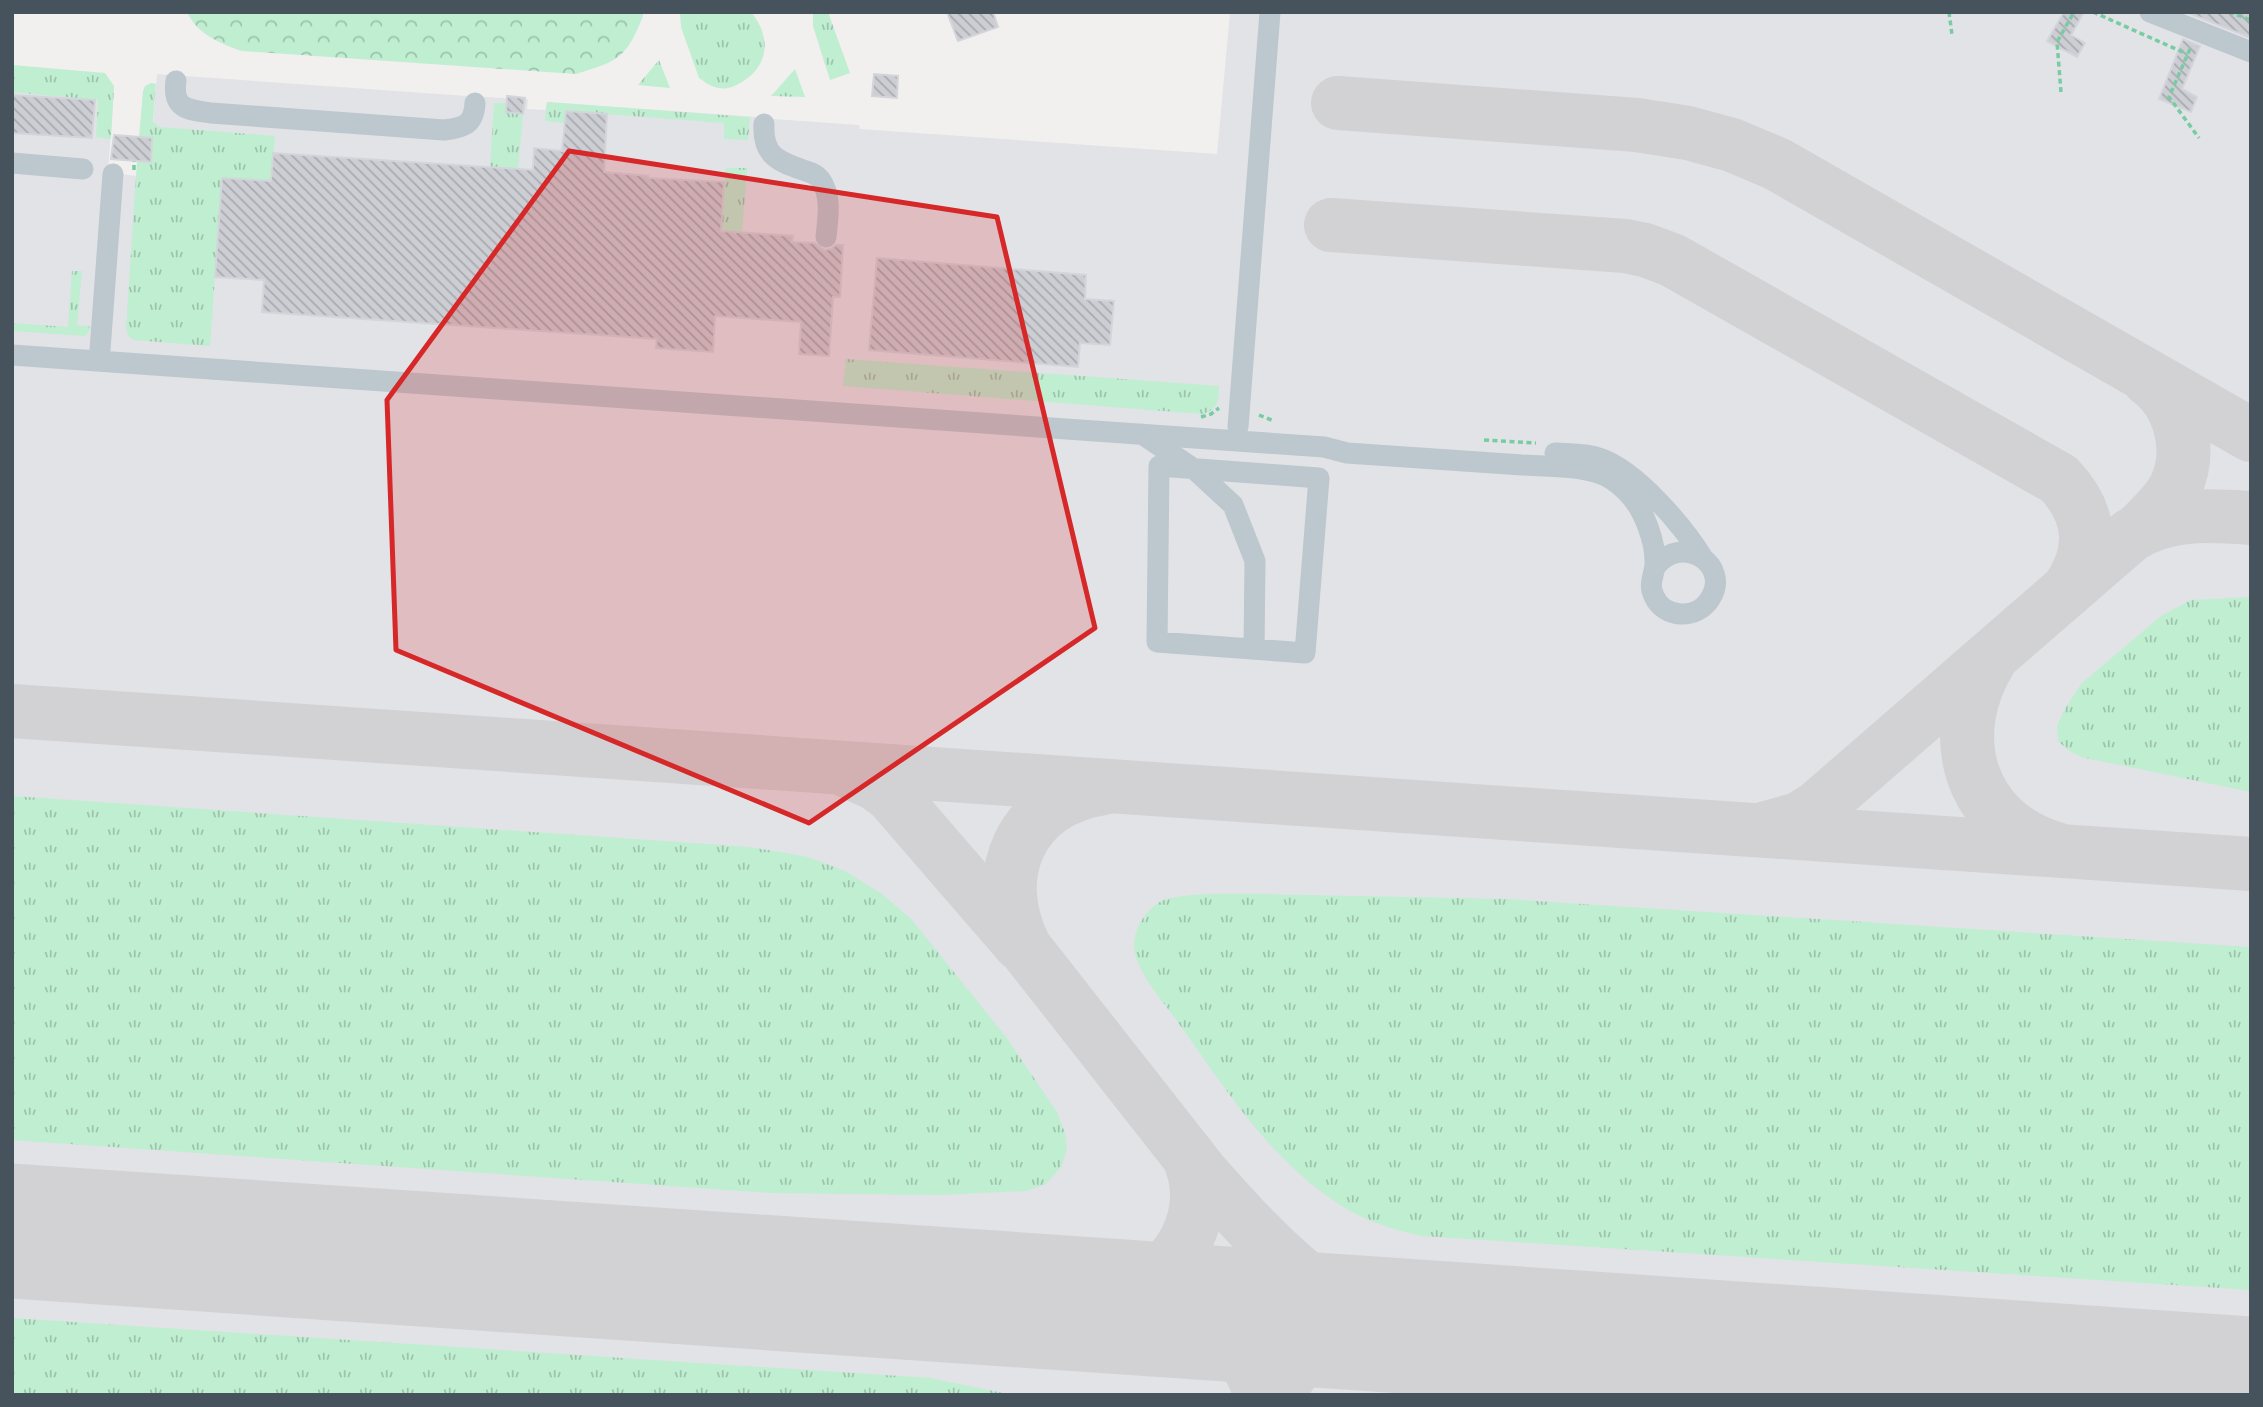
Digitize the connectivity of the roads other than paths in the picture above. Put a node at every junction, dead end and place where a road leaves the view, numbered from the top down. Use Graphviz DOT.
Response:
graph roads {
  1 [pos="1257,12"];
  2 [pos="1270,12"];
  3 [pos="2150,12"];
  4 [pos="2185,12"];
  5 [pos="2251,38"];
  6 [pos="2251,52"];
  7 [pos="176,81"];
  8 [pos="475,103"];
  9 [pos="764,124"];
  10 [pos="12,163"];
  11 [pos="83,169"];
  12 [pos="127,171"];
  13 [pos="826,237"];
  14 [pos="12,344"];
  15 [pos="106,351"];
  16 [pos="12,355"];
  17 [pos="1233,427"];
  18 [pos="1142,434"];
  19 [pos="1194,469"];
  20 [pos="1703,558"];
  21 [pos="1655,567"];
  22 [pos="1254,649"];
  1 -- 17 [label="lane"];
  2 -- 17 [label="lane"];
  3 -- 6 [label="lane"];
  4 -- 5 [label="lane"];
  7 -- 8 [label="lane"];
  9 -- 13 [label="lane"];
  10 -- 11 [label="lane"];
  12 -- 15 [label="lane"];
  14 -- 15 [label="lane"];
  15 -- 17 [label="lane"];
  16 -- 18 [label="lane"];
  17 -- 20 [label="lane"];
  18 -- 19 [label="lane"];
  18 -- 21 [label="lane"];
  19 -- 22 [label="lane"];
  19 -- 22 [label="lane"];
  19 -- 22 [label="lane"];
  20 -- 21 [label="lane"];
  20 -- 21 [label="lane"];
}
